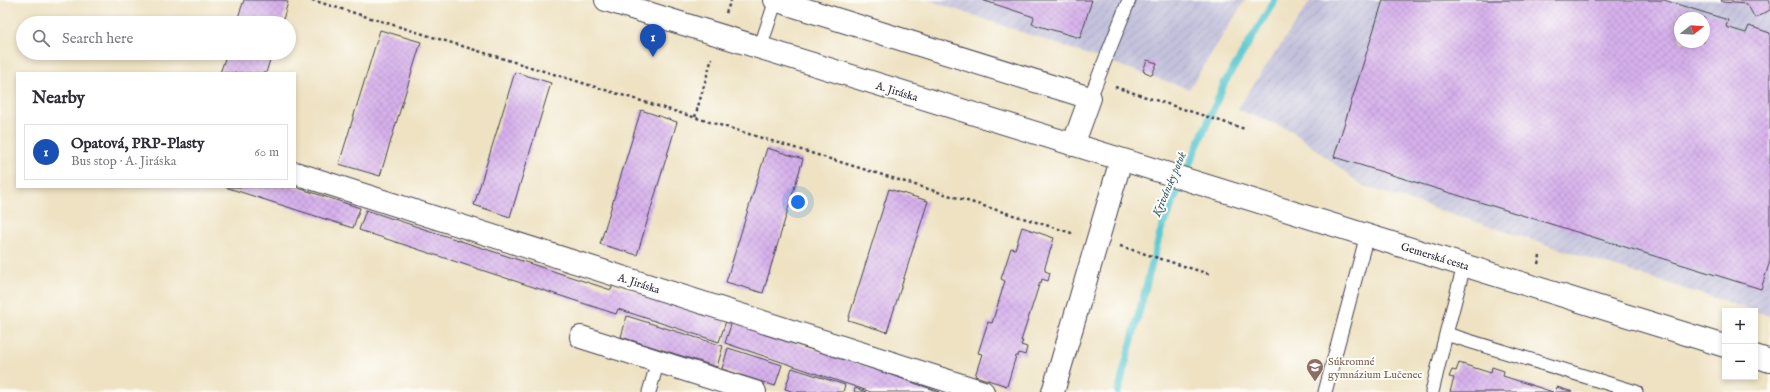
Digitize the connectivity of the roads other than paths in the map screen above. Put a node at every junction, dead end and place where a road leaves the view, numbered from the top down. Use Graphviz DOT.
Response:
graph roads {
  1 [pos="606,0"];
  2 [pos="775,0"];
  3 [pos="1130,0"];
  4 [pos="760,48"];
  5 [pos="1090,98"];
  6 [pos="1073,145"];
  7 [pos="1121,160"];
  8 [pos="1145,166"];
  9 [pos="296,173"];
  10 [pos="1367,235"];
  11 [pos="1464,266"];
  12 [pos="1446,334"];
  13 [pos="581,337"];
  14 [pos="1722,345"];
  15 [pos="1758,357"];
  16 [pos="1770,360"];
  17 [pos="658,361"];
  18 [pos="648,392"];
  19 [pos="755,392"];
  20 [pos="983,392"];
  21 [pos="1053,392"];
  22 [pos="1325,392"];
  23 [pos="1432,392"];
  24 [pos="1636,392"];
  1 -- 4 [label="street, A. Jiráska"];
  2 -- 4 [label="lane"];
  2 -- 5 [label="street"];
  3 -- 5 [label="lane"];
  4 -- 6 [label="street, A. Jiráska"];
  5 -- 6 [label="street"];
  6 -- 7 [label="street, A. Jiráska"];
  7 -- 8 [label="street, A. Jiráska"];
  7 -- 21 [label="street"];
  8 -- 10 [label="street, Gemerská cesta"];
  9 -- 20 [label="street, A. Jiráska"];
  10 -- 11 [label="street, Gemerská cesta"];
  10 -- 22 [label="lane"];
  11 -- 12 [label="lane"];
  11 -- 14 [label="street, Gemerská cesta"];
  12 -- 23 [label="lane"];
  12 -- 24 [label="lane"];
  13 -- 17 [label="street"];
  15 -- 16 [label="street"];
  17 -- 18 [label="lane"];
  17 -- 19 [label="street"];
}
